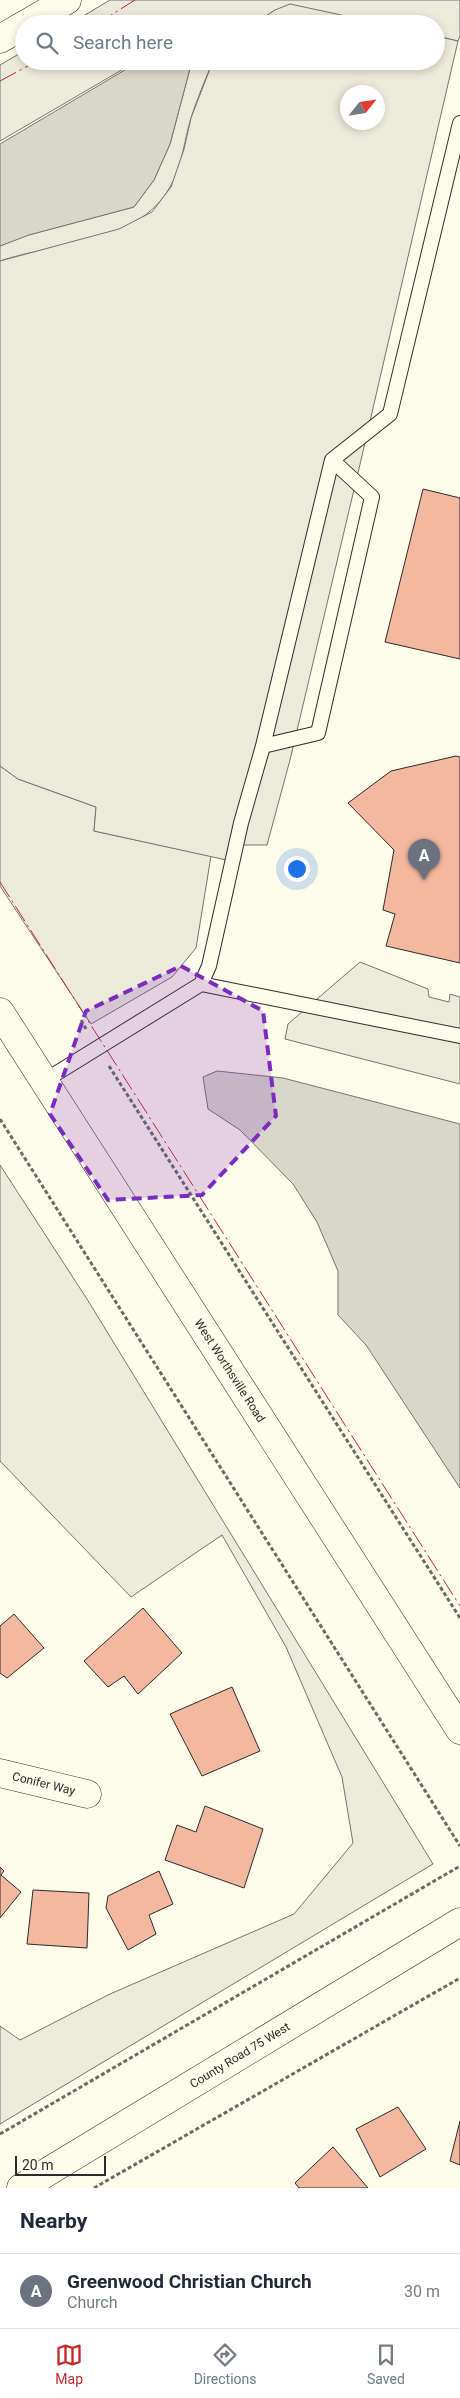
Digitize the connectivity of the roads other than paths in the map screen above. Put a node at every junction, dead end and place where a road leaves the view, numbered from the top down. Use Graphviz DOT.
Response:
graph roads {
  1 [pos="67,0"];
  2 [pos="41,15"];
  3 [pos="15,30"];
  4 [pos="0,39"];
  5 [pos="460,122"];
  6 [pos="332,460"];
  7 [pos="263,746"];
  8 [pos="201,984"];
  9 [pos="0,1012"];
  10 [pos="460,1036"];
  11 [pos="44,1081"];
  12 [pos="460,1730"];
  13 [pos="0,1773"];
  14 [pos="87,1794"];
  15 [pos="460,1922"];
  16 [pos="21,2188"];
  1 -- 2 [label="main road"];
  3 -- 4 [label="main road"];
  5 -- 6 [label="lane"];
  6 -- 7 [label="lane"];
  6 -- 7 [label="lane"];
  7 -- 8 [label="lane"];
  8 -- 10 [label="lane"];
  8 -- 11 [label="lane"];
  9 -- 11 [label="main road, West Worthsville Road"];
  11 -- 12 [label="main road, West Worthsville Road"];
  13 -- 14 [label="main road, Conifer Way"];
  15 -- 16 [label="main road, County Road 75 West"];
}
